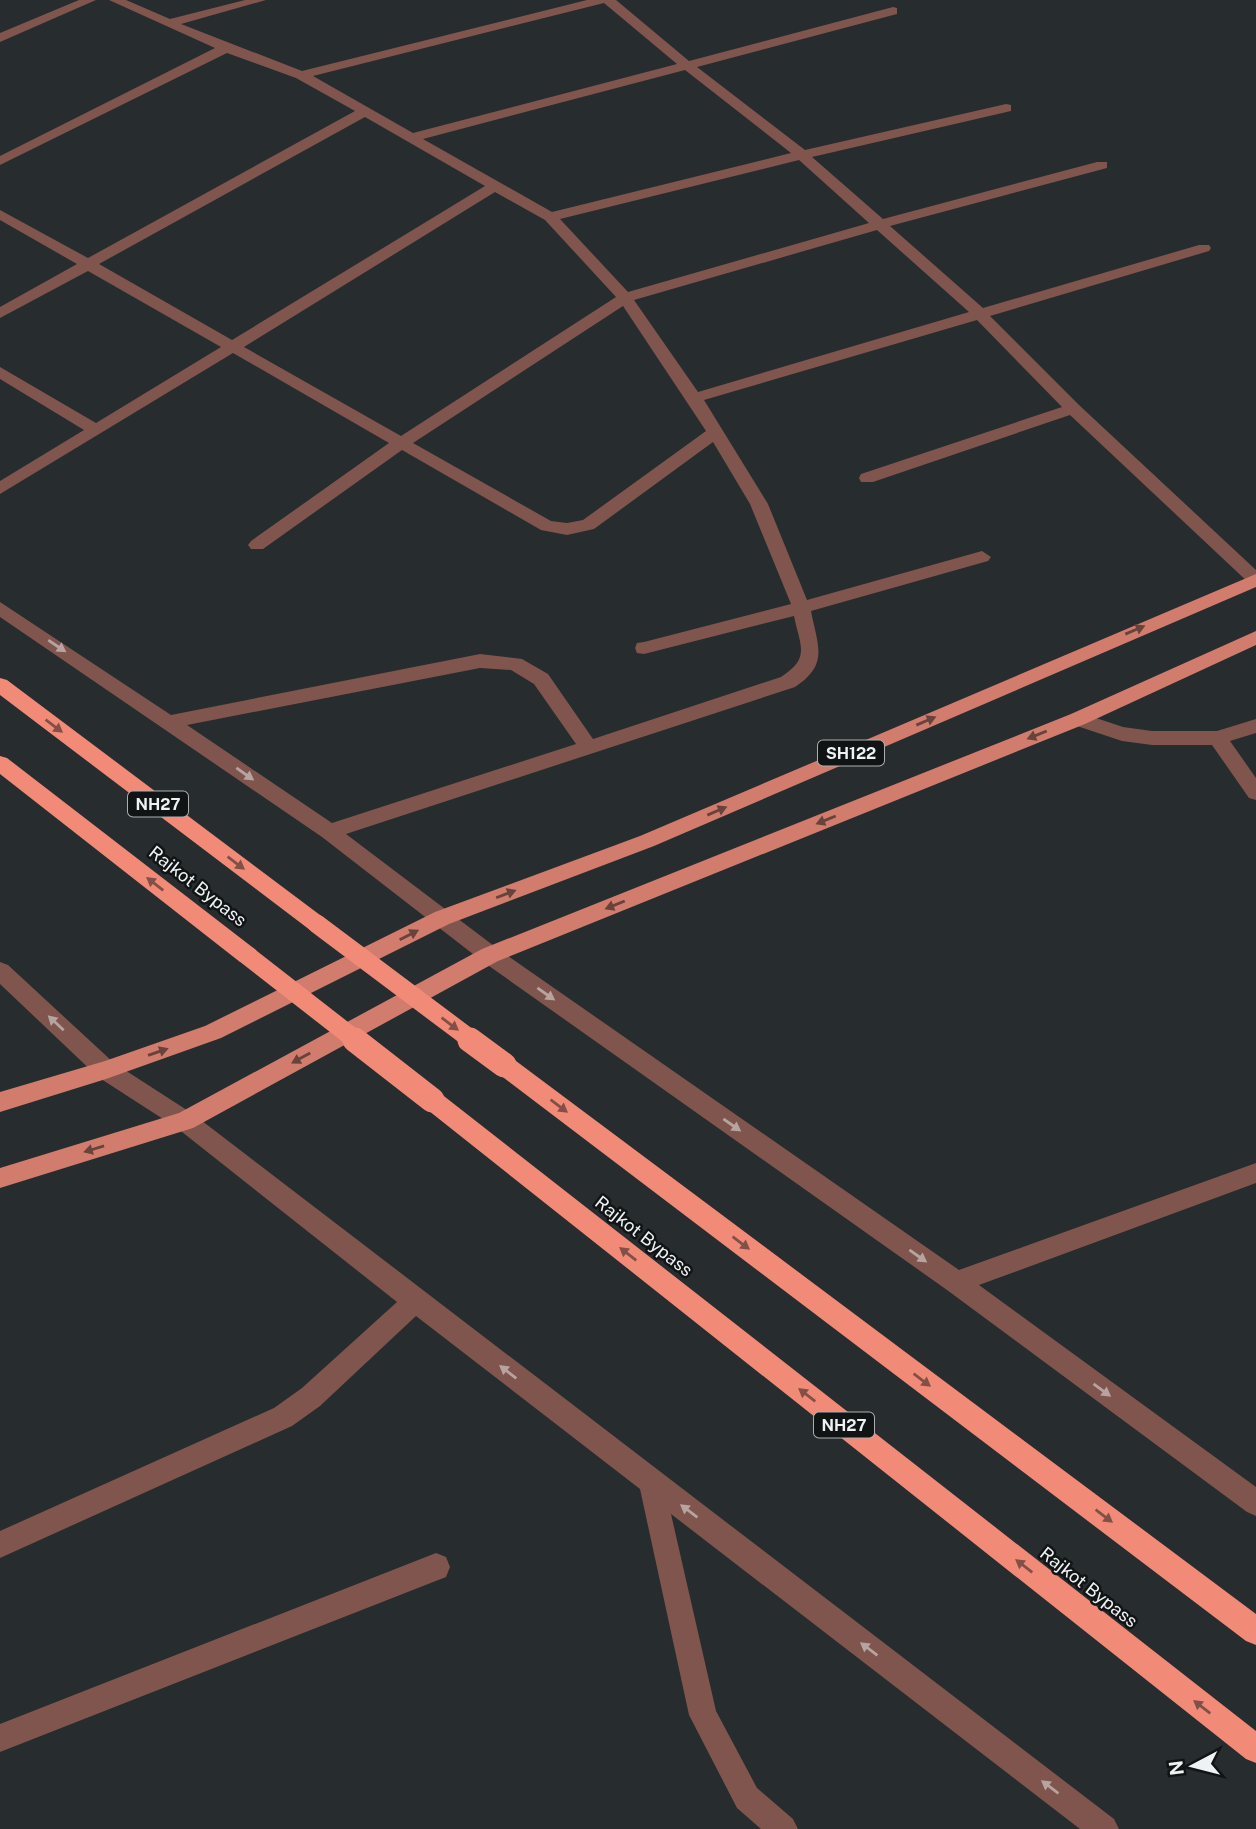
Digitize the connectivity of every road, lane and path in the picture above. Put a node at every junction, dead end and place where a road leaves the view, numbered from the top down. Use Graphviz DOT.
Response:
graph roads {
  1 [pos="90,0"];
  2 [pos="115,0"];
  3 [pos="260,0"];
  4 [pos="601,0"];
  5 [pos="608,0"];
  6 [pos="893,11"];
  7 [pos="169,23"];
  8 [pos="0,38"];
  9 [pos="226,48"];
  10 [pos="687,65"];
  11 [pos="301,75"];
  12 [pos="1006,108"];
  13 [pos="366,111"];
  14 [pos="414,137"];
  15 [pos="802,155"];
  16 [pos="0,161"];
  17 [pos="1102,165"];
  18 [pos="495,186"];
  19 [pos="0,214"];
  20 [pos="550,217"];
  21 [pos="882,224"];
  22 [pos="1204,248"];
  23 [pos="88,264"];
  24 [pos="625,298"];
  25 [pos="0,313"];
  26 [pos="981,315"];
  27 [pos="231,346"];
  28 [pos="0,372"];
  29 [pos="694,398"];
  30 [pos="1073,409"];
  31 [pos="95,430"];
  32 [pos="715,433"];
  33 [pos="401,443"];
  34 [pos="867,478"];
  35 [pos="0,489"];
  36 [pos="257,545"];
  37 [pos="982,558"];
  38 [pos="1256,580"];
  39 [pos="0,608"];
  40 [pos="801,608"];
  41 [pos="1256,637"];
  42 [pos="644,648"];
  43 [pos="0,685"];
  44 [pos="1078,719"];
  45 [pos="169,722"];
  46 [pos="1256,726"];
  47 [pos="1217,738"];
  48 [pos="588,747"];
  49 [pos="0,763"];
  50 [pos="1256,793"];
  51 [pos="329,832"];
  52 [pos="442,918"];
  53 [pos="491,955"];
  54 [pos="0,971"];
  55 [pos="106,1070"];
  56 [pos="0,1102"];
  57 [pos="185,1121"];
  58 [pos="1256,1173"];
  59 [pos="0,1178"];
  60 [pos="956,1282"];
  61 [pos="415,1301"];
  62 [pos="651,1482"];
  63 [pos="1256,1503"];
  64 [pos="0,1545"];
  65 [pos="436,1567"];
  66 [pos="1256,1631"];
  67 [pos="0,1738"];
  68 [pos="1256,1749"];
  69 [pos="783,1829"];
  70 [pos="1104,1829"];
  1 -- 8 [label="street"];
  2 -- 7 [label="street"];
  3 -- 7 [label="street"];
  4 -- 11 [label="street"];
  5 -- 10 [label="street"];
  6 -- 10 [label="street"];
  7 -- 9 [label="street"];
  9 -- 11 [label="street"];
  9 -- 16 [label="street"];
  10 -- 14 [label="street"];
  10 -- 15 [label="street"];
  11 -- 13 [label="street"];
  12 -- 15 [label="street"];
  13 -- 14 [label="street"];
  13 -- 23 [label="street"];
  14 -- 18 [label="street"];
  15 -- 20 [label="street"];
  15 -- 21 [label="street"];
  17 -- 21 [label="street"];
  18 -- 20 [label="street"];
  18 -- 27 [label="street"];
  19 -- 23 [label="street"];
  20 -- 24 [label="street"];
  21 -- 24 [label="street"];
  21 -- 26 [label="street"];
  22 -- 26 [label="street"];
  23 -- 25 [label="street"];
  23 -- 27 [label="street"];
  24 -- 29 [label="street"];
  24 -- 33 [label="street"];
  26 -- 29 [label="street"];
  26 -- 30 [label="street"];
  27 -- 31 [label="street"];
  27 -- 33 [label="street"];
  28 -- 31 [label="street"];
  29 -- 32 [label="street"];
  30 -- 34 [label="street"];
  30 -- 38 [label="street"];
  31 -- 35 [label="street"];
  32 -- 33 [label="street"];
  32 -- 40 [label="street"];
  33 -- 36 [label="street"];
  37 -- 40 [label="street"];
  52 -- 38 [label="main road, SH122, one-way"];
  39 -- 45 [label="street, one-way"];
  40 -- 42 [label="street"];
  40 -- 48 [label="street"];
  41 -- 44 [label="main road"];
  43 -- 66 [label="highway, NH27, one-way, bridge"];
  44 -- 47 [label="street"];
  44 -- 53 [label="main road, one-way"];
  45 -- 48 [label="street"];
  45 -- 51 [label="street, one-way"];
  46 -- 47 [label="street"];
  47 -- 50 [label="street"];
  48 -- 51 [label="street"];
  68 -- 49 [label="highway, Rajkot Bypass / NH27, one-way, bridge"];
  51 -- 52 [label="street"];
  52 -- 53 [label="street"];
  55 -- 52 [label="main road, one-way"];
  53 -- 57 [label="main road, one-way"];
  53 -- 60 [label="street, one-way"];
  55 -- 54 [label="street, one-way"];
  55 -- 56 [label="main road"];
  55 -- 57 [label="street"];
  57 -- 59 [label="main road, one-way"];
  57 -- 61 [label="street"];
  58 -- 60 [label="street"];
  60 -- 63 [label="street, one-way"];
  62 -- 61 [label="street, one-way"];
  61 -- 64 [label="street"];
  62 -- 69 [label="street"];
  70 -- 62 [label="street, one-way"];
  65 -- 67 [label="street"];
}
